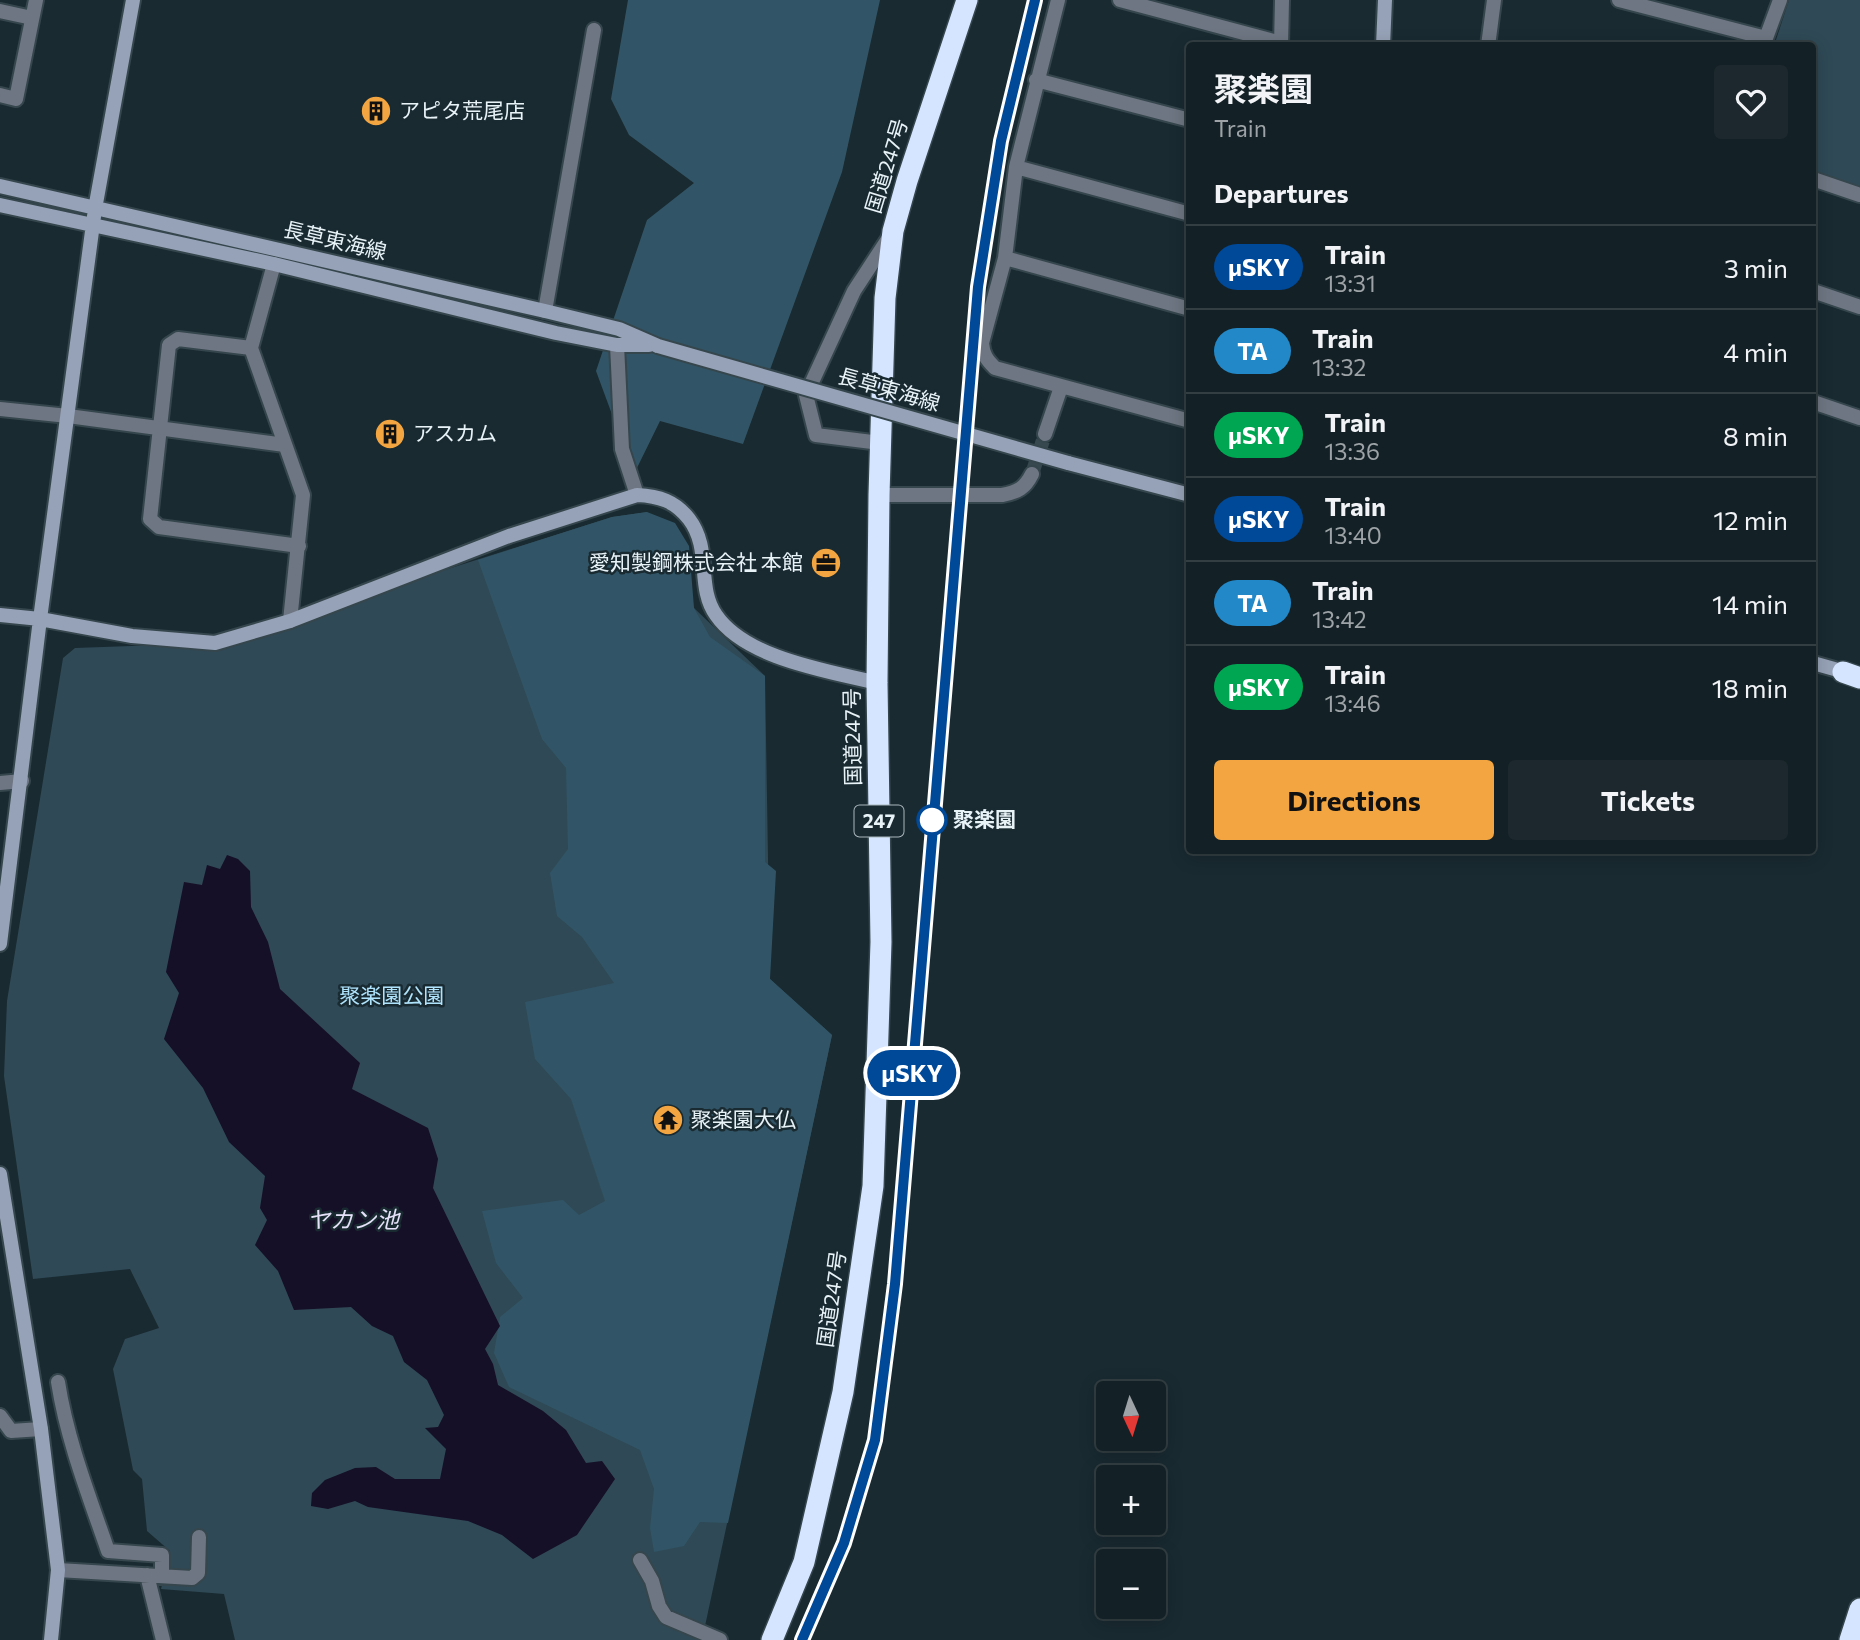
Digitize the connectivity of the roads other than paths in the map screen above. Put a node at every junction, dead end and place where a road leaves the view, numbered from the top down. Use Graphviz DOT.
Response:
graph roads {
  1 [pos="36,0"];
  2 [pos="133,0"];
  3 [pos="967,0"];
  4 [pos="1058,0"];
  5 [pos="1119,0"];
  6 [pos="1282,0"];
  7 [pos="1385,0"];
  8 [pos="1494,0"];
  9 [pos="1619,0"];
  10 [pos="1780,0"];
  11 [pos="0,11"];
  12 [pos="32,18"];
  13 [pos="594,30"];
  14 [pos="1274,42"];
  15 [pos="1281,42"];
  16 [pos="1383,42"];
  17 [pos="1489,42"];
  18 [pos="1765,42"];
  19 [pos="1036,80"];
  20 [pos="0,95"];
  21 [pos="1186,119"];
  22 [pos="1016,167"];
  23 [pos="1816,180"];
  24 [pos="0,186"];
  25 [pos="1860,195"];
  26 [pos="0,205"];
  27 [pos="95,209"];
  28 [pos="1186,213"];
  29 [pos="93,226"];
  30 [pos="893,231"];
  31 [pos="1005,258"];
  32 [pos="274,264"];
  33 [pos="1816,292"];
  34 [pos="1860,307"];
  35 [pos="1186,308"];
  36 [pos="545,311"];
  37 [pos="617,345"];
  38 [pos="658,345"];
  39 [pos="251,348"];
  40 [pos="1061,387"];
  41 [pos="1816,403"];
  42 [pos="0,409"];
  43 [pos="68,416"];
  44 [pos="1860,418"];
  45 [pos="1186,420"];
  46 [pos="159,429"];
  47 [pos="1045,434"];
  48 [pos="880,443"];
  49 [pos="285,445"];
  50 [pos="1032,474"];
  51 [pos="1186,494"];
  52 [pos="637,495"];
  53 [pos="879,495"];
  54 [pos="299,545"];
  55 [pos="0,615"];
  56 [pos="40,619"];
  57 [pos="290,621"];
  58 [pos="1816,664"];
  59 [pos="1854,675"];
  60 [pos="877,683"];
  61 [pos="22,781"];
  62 [pos="0,783"];
  63 [pos="0,944"];
  64 [pos="0,1174"];
  65 [pos="58,1382"];
  66 [pos="0,1416"];
  67 [pos="41,1429"];
  68 [pos="199,1536"];
  69 [pos="640,1560"];
  70 [pos="58,1570"];
  71 [pos="154,1575"];
  72 [pos="1860,1609"];
  73 [pos="51,1640"];
  74 [pos="163,1640"];
  75 [pos="720,1640"];
  76 [pos="772,1640"];
  77 [pos="1850,1640"];
  1 -- 12 [label="street"];
  2 -- 27 [label="street"];
  3 -- 30 [label="highway, 国道247号 / 247"];
  4 -- 19 [label="street"];
  5 -- 14 [label="street"];
  6 -- 15 [label="street"];
  7 -- 16 [label="street"];
  8 -- 17 [label="street"];
  9 -- 18 [label="street"];
  10 -- 18 [label="street"];
  11 -- 12 [label="street"];
  12 -- 20 [label="street"];
  13 -- 36 [label="street"];
  19 -- 21 [label="street"];
  19 -- 22 [label="street"];
  22 -- 28 [label="street"];
  22 -- 31 [label="street"];
  23 -- 25 [label="street"];
  24 -- 27 [label="street, 長草東海線"];
  26 -- 29 [label="street, 長草東海線"];
  27 -- 29 [label="street"];
  27 -- 36 [label="street, 長草東海線"];
  29 -- 32 [label="street, 長草東海線"];
  29 -- 43 [label="street"];
  30 -- 48 [label="highway, 国道247号 / 247"];
  30 -- 48 [label="street"];
  31 -- 35 [label="street"];
  31 -- 40 [label="street"];
  32 -- 37 [label="street, 長草東海線"];
  32 -- 39 [label="street"];
  33 -- 34 [label="street"];
  36 -- 38 [label="street, 長草東海線"];
  37 -- 38 [label="street, 長草東海線"];
  37 -- 52 [label="street"];
  38 -- 51 [label="street, 長草東海線, bridge"];
  39 -- 46 [label="street"];
  39 -- 49 [label="street"];
  40 -- 45 [label="street"];
  40 -- 47 [label="street"];
  41 -- 44 [label="street"];
  42 -- 43 [label="street"];
  43 -- 46 [label="street"];
  43 -- 56 [label="street"];
  46 -- 49 [label="street"];
  46 -- 54 [label="street"];
  48 -- 53 [label="highway, 国道247号 / 247"];
  49 -- 54 [label="street"];
  50 -- 53 [label="street"];
  52 -- 57 [label="street"];
  52 -- 60 [label="street"];
  53 -- 60 [label="highway, 国道247号 / 247"];
  54 -- 57 [label="street"];
  55 -- 56 [label="street"];
  56 -- 57 [label="street"];
  56 -- 61 [label="street"];
  58 -- 59 [label="street"];
  60 -- 76 [label="highway, 国道247号 / 247"];
  61 -- 62 [label="street"];
  61 -- 63 [label="street"];
  64 -- 67 [label="street"];
  65 -- 71 [label="street"];
  66 -- 67 [label="street"];
  67 -- 70 [label="street"];
  68 -- 71 [label="street"];
  69 -- 75 [label="street"];
  70 -- 71 [label="street"];
  70 -- 73 [label="street"];
  71 -- 74 [label="street"];
  72 -- 77 [label="highway"];
}
